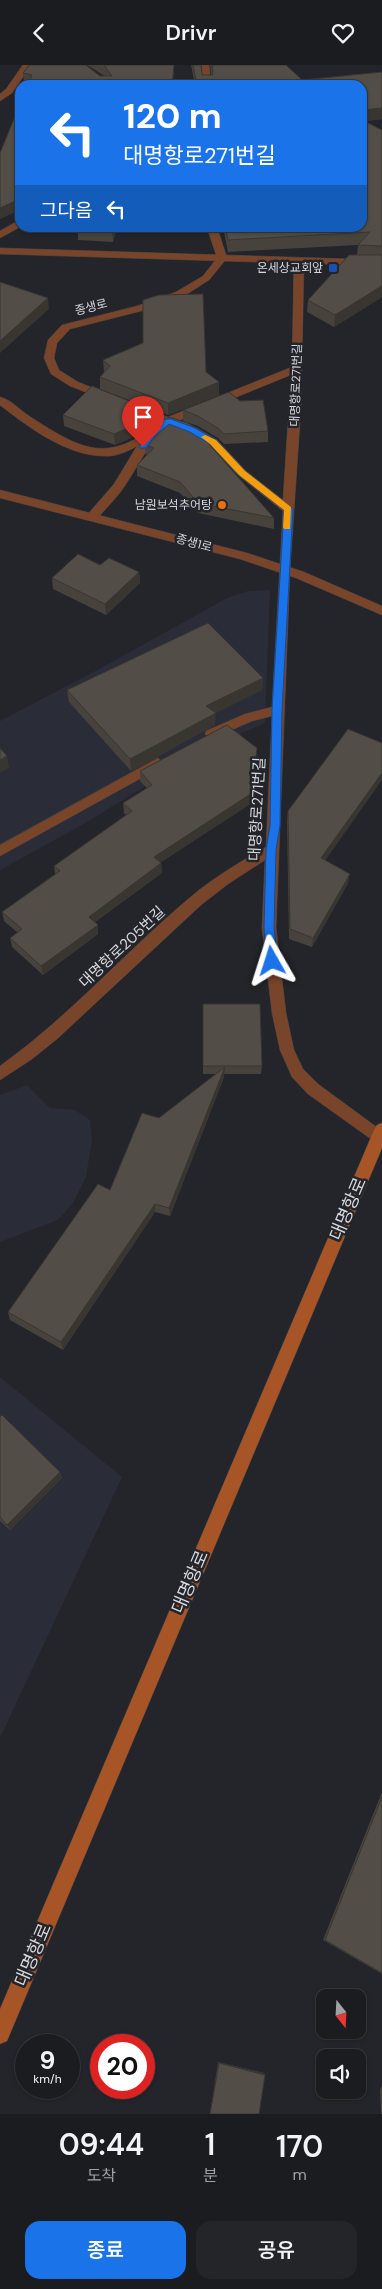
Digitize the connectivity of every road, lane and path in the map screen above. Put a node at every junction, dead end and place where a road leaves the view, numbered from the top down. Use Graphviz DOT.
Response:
graph roads {
  1 [pos="27,65"];
  2 [pos="204,65"];
  3 [pos="17,80"];
  4 [pos="206,80"];
  5 [pos="15,82"];
  6 [pos="0,98"];
  7 [pos="15,226"];
  8 [pos="214,232"];
  9 [pos="0,235"];
  10 [pos="0,251"];
  11 [pos="222,258"];
  12 [pos="299,261"];
  13 [pos="382,263"];
  14 [pos="296,369"];
  15 [pos="0,400"];
  16 [pos="168,421"];
  17 [pos="152,434"];
  18 [pos="0,494"];
  19 [pos="288,509"];
  20 [pos="92,517"];
  21 [pos="284,569"];
  22 [pos="382,611"];
  23 [pos="277,710"];
  24 [pos="200,740"];
  25 [pos="174,755"];
  26 [pos="271,850"];
  27 [pos="0,851"];
  28 [pos="0,1074"];
  29 [pos="380,1134"];
  30 [pos="0,2034"];
  1 -- 3 [label="street"];
  2 -- 4 [label="street"];
  5 -- 6 [label="street"];
  7 -- 9 [label="street"];
  8 -- 11 [label="street"];
  10 -- 11 [label="street"];
  11 -- 12 [label="street"];
  11 -- 16 [label="street, 종생로"];
  12 -- 13 [label="street"];
  12 -- 14 [label="street, 대명항로271번길"];
  14 -- 16 [label="street"];
  14 -- 19 [label="street, 대명항로271번길"];
  15 -- 17 [label="street"];
  16 -- 17 [label="street"];
  16 -- 19 [label="street"];
  17 -- 20 [label="street"];
  18 -- 20 [label="street, 종생1로"];
  19 -- 21 [label="street, 대명항로271번길"];
  20 -- 21 [label="street, 종생1로"];
  21 -- 22 [label="street, 종생1로"];
  21 -- 23 [label="street, 대명항로271번길"];
  23 -- 24 [label="street"];
  23 -- 26 [label="street, 대명항로271번길"];
  25 -- 27 [label="street"];
  26 -- 28 [label="street, 대명항로205번길"];
  26 -- 29 [label="street, 대명항로271번길"];
  29 -- 30 [label="main road, 대명항로"];
}
